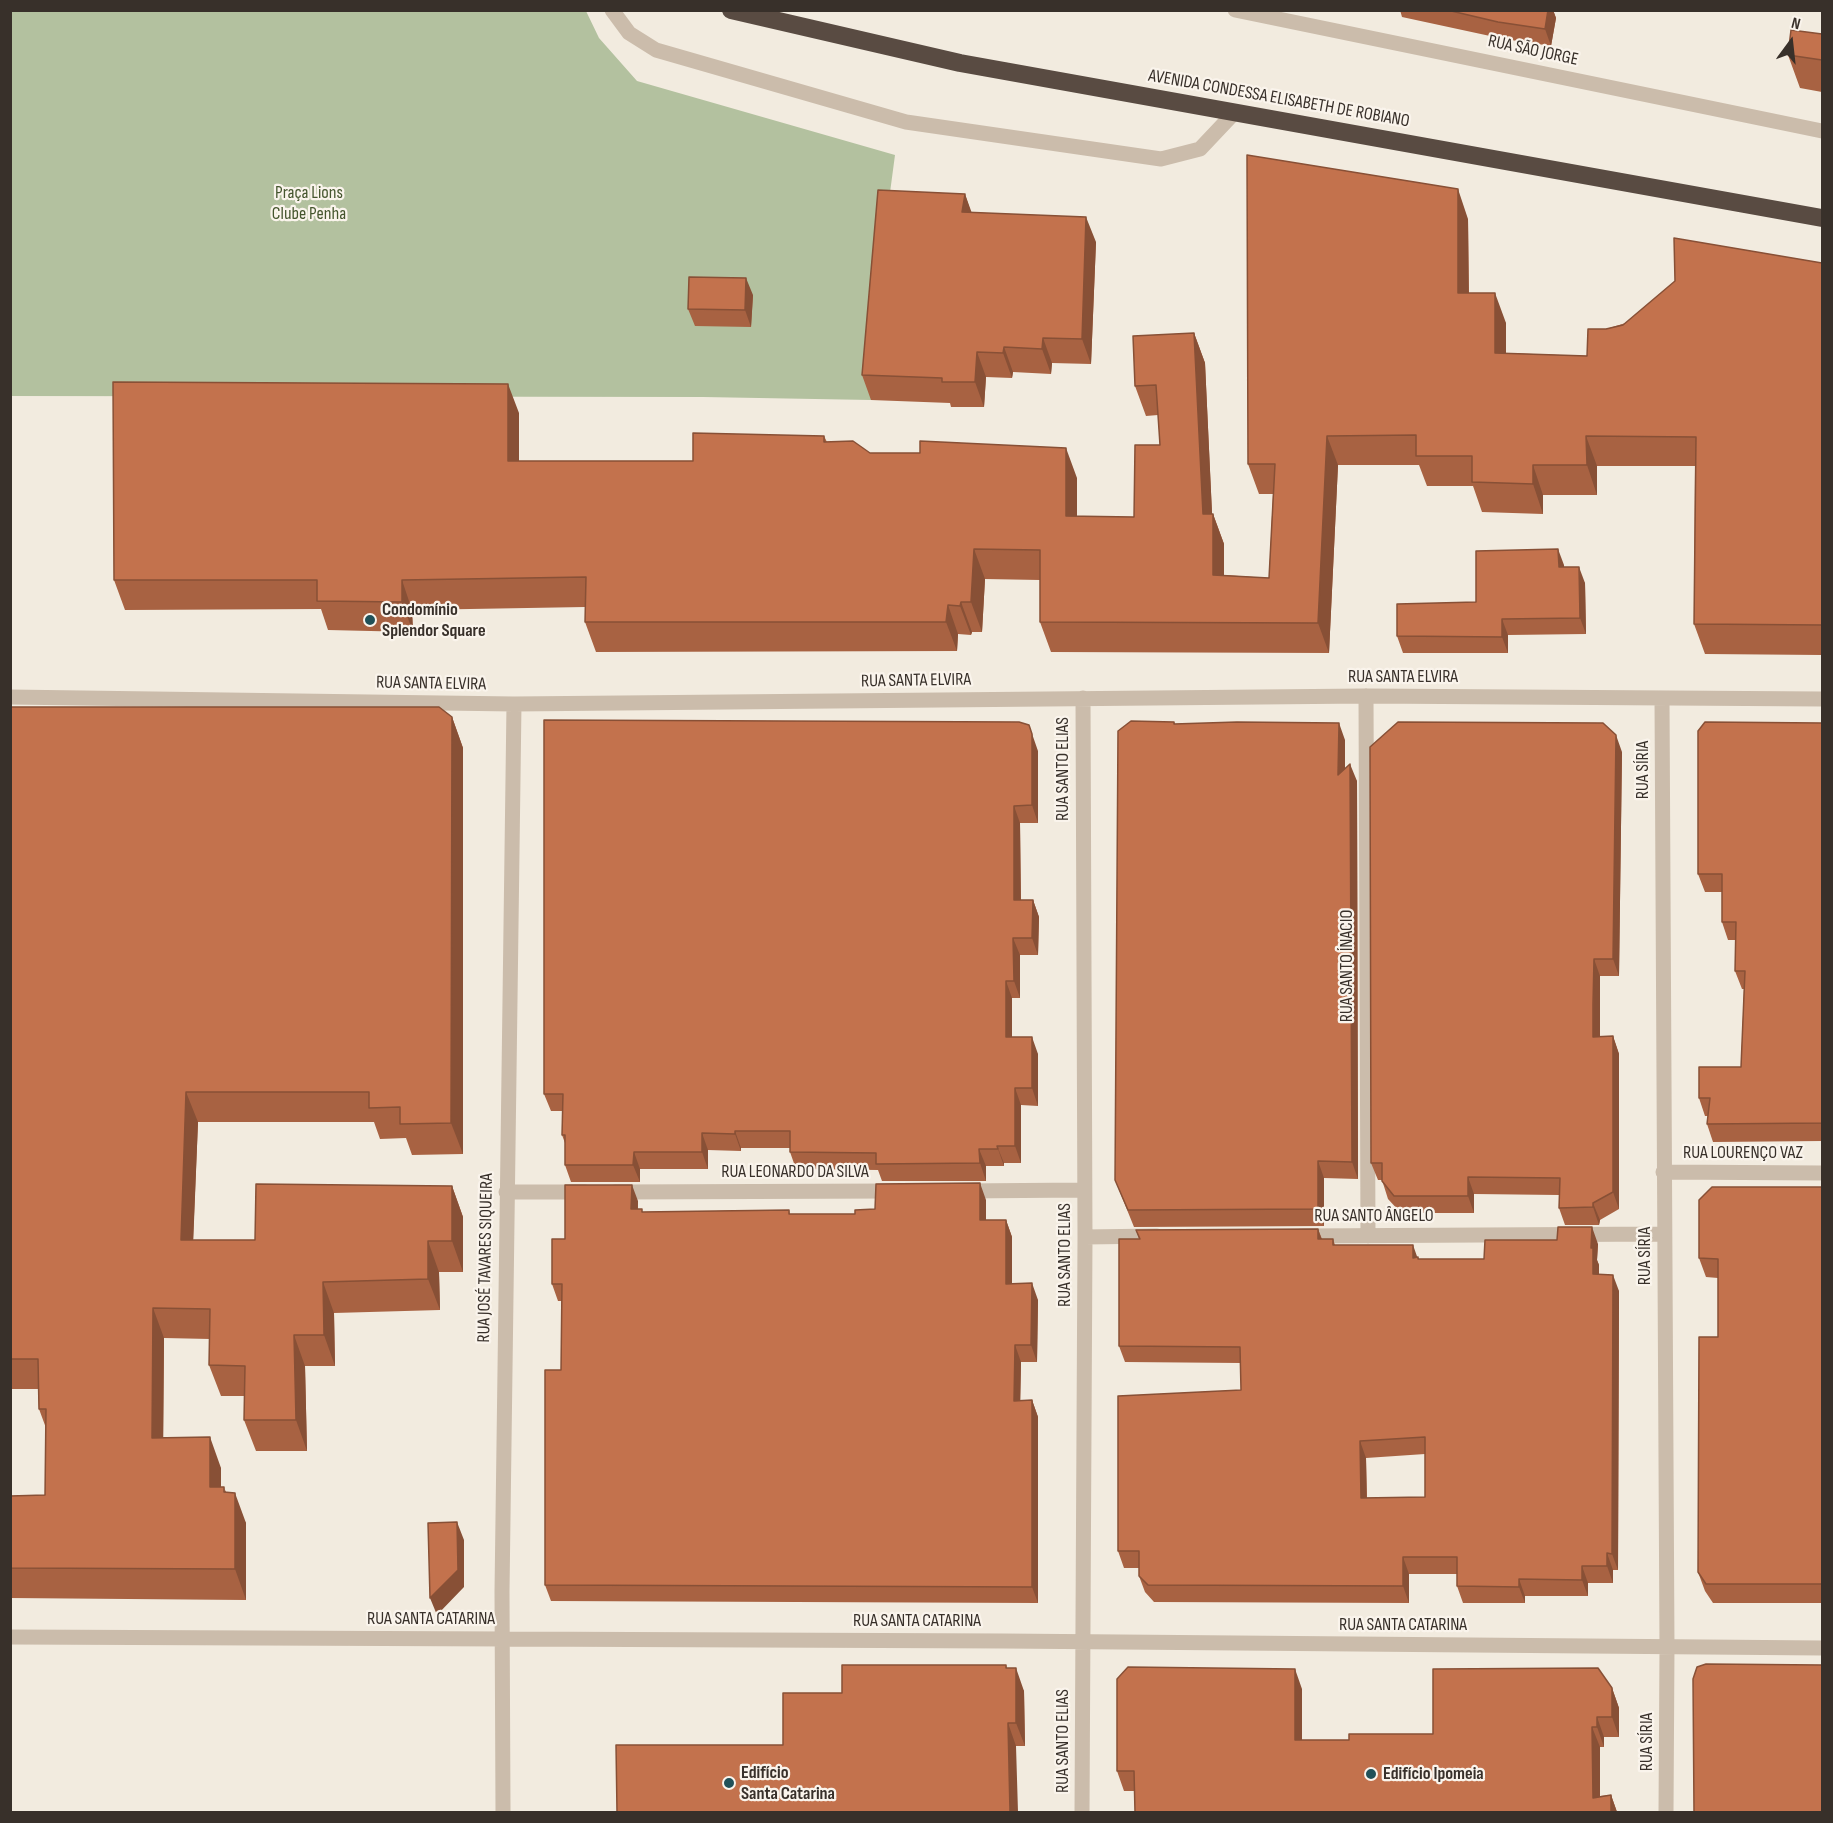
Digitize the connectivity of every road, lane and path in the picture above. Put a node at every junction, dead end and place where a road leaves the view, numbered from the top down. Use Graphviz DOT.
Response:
graph roads {
  1 [pos="612,10"];
  2 [pos="731,10"];
  3 [pos="1235,10"];
  4 [pos="1234,113"];
  5 [pos="1822,130"];
  6 [pos="1822,218"];
  7 [pos="1366,696"];
  8 [pos="10,697"];
  9 [pos="1083,698"];
  10 [pos="1662,699"];
  11 [pos="1822,699"];
  12 [pos="514,704"];
  13 [pos="1663,1172"];
  14 [pos="1822,1173"];
  15 [pos="907,1191"];
  16 [pos="954,1191"];
  17 [pos="1083,1191"];
  18 [pos="506,1192"];
  19 [pos="1664,1234"];
  20 [pos="1167,1236"];
  21 [pos="1285,1236"];
  22 [pos="1368,1236"];
  23 [pos="1085,1237"];
  24 [pos="10,1637"];
  25 [pos="501,1639"];
  26 [pos="1084,1642"];
  27 [pos="1667,1647"];
  28 [pos="1822,1648"];
  29 [pos="503,1812"];
  30 [pos="1082,1812"];
  31 [pos="1666,1812"];
  1 -- 4 [label="street"];
  2 -- 4 [label="highway, AVENIDA CONDESSA ELISABETH DE ROBIANO"];
  3 -- 5 [label="street, RUA SÃO JORGE"];
  4 -- 6 [label="highway, AVENIDA CONDESSA ELISABETH DE ROBIANO"];
  7 -- 9 [label="street, RUA SANTA ELVIRA"];
  7 -- 10 [label="street, RUA SANTA ELVIRA"];
  7 -- 22 [label="street, RUA SANTO ÍNACIO"];
  8 -- 12 [label="street, RUA SANTA ELVIRA"];
  9 -- 12 [label="street, RUA SANTA ELVIRA"];
  9 -- 17 [label="street, RUA SANTO ELIAS"];
  10 -- 11 [label="street, RUA SANTA ELVIRA"];
  10 -- 13 [label="street, RUA SÍRIA"];
  12 -- 18 [label="street, RUA JOSÉ TAVARES SIQUEIRA"];
  13 -- 14 [label="street, RUA LOURENÇO VAZ"];
  13 -- 19 [label="street, RUA SÍRIA"];
  15 -- 18 [label="street, RUA LEONARDO DA SILVA"];
  16 -- 17 [label="street"];
  17 -- 23 [label="street, RUA SANTO ELIAS"];
  18 -- 25 [label="street, RUA JOSÉ TAVARES SIQUEIRA"];
  19 -- 22 [label="street, RUA SANTO ÂNGELO"];
  19 -- 27 [label="street, RUA SÍRIA"];
  20 -- 23 [label="street"];
  21 -- 22 [label="street, RUA SANTO ÂNGELO"];
  23 -- 26 [label="street, RUA SANTO ELIAS"];
  24 -- 25 [label="street, RUA SANTA CATARINA"];
  25 -- 26 [label="street, RUA SANTA CATARINA"];
  25 -- 29 [label="street, RUA JOSÉ TAVARES SIQUEIRA"];
  26 -- 27 [label="street, RUA SANTA CATARINA"];
  26 -- 30 [label="street, RUA SANTO ELIAS"];
  27 -- 28 [label="street, RUA SANTA CATARINA"];
  27 -- 31 [label="street, RUA SÍRIA"];
}
